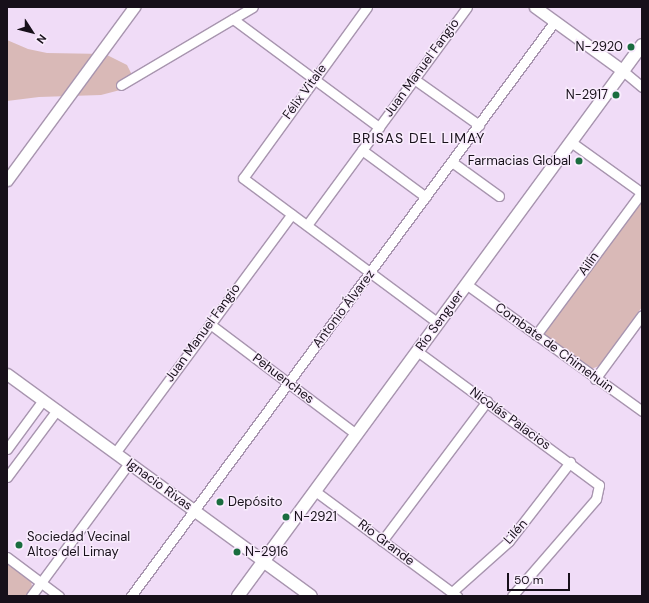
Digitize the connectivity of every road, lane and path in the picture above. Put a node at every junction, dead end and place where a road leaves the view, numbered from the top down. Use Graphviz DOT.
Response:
graph roads {
  1 [pos="134,7"];
  2 [pos="253,7"];
  3 [pos="367,7"];
  4 [pos="467,7"];
  5 [pos="535,7"];
  6 [pos="233,20"];
  7 [pos="555,21"];
  8 [pos="642,45"];
  9 [pos="623,71"];
  10 [pos="314,79"];
  11 [pos="414,79"];
  12 [pos="121,85"];
  13 [pos="642,87"];
  14 [pos="479,125"];
  15 [pos="379,127"];
  16 [pos="571,142"];
  17 [pos="362,150"];
  18 [pos="452,162"];
  19 [pos="7,180"];
  20 [pos="642,193"];
  21 [pos="499,196"];
  22 [pos="426,197"];
  23 [pos="292,214"];
  24 [pos="307,226"];
  25 [pos="371,273"];
  26 [pos="466,284"];
  27 [pos="642,315"];
  28 [pos="438,323"];
  29 [pos="210,324"];
  30 [pos="536,336"];
  31 [pos="417,351"];
  32 [pos="7,374"];
  33 [pos="596,379"];
  34 [pos="289,383"];
  35 [pos="43,400"];
  36 [pos="487,401"];
  37 [pos="57,410"];
  38 [pos="642,411"];
  39 [pos="356,434"];
  40 [pos="7,449"];
  41 [pos="115,453"];
  42 [pos="570,462"];
  43 [pos="129,463"];
  44 [pos="7,477"];
  45 [pos="315,491"];
  46 [pos="194,510"];
  47 [pos="382,541"];
  48 [pos="7,557"];
  49 [pos="263,561"];
  50 [pos="41,583"];
  51 [pos="454,594"];
  52 [pos="31,596"];
  53 [pos="59,596"];
  54 [pos="131,596"];
  55 [pos="238,596"];
  56 [pos="310,596"];
  57 [pos="512,596"];
  1 -- 19 [label="street"];
  2 -- 6 [label="street"];
  3 -- 10 [label="street, Félix Vitale"];
  4 -- 11 [label="street, Juan Manuel Fangio"];
  5 -- 7 [label="street"];
  6 -- 10 [label="street"];
  6 -- 12 [label="street"];
  7 -- 9 [label="street"];
  7 -- 14 [label="street, Antonio Álvarez"];
  8 -- 9 [label="main road, Río Senguer"];
  9 -- 13 [label="street"];
  9 -- 16 [label="main road, Río Senguer"];
  10 -- 15 [label="street"];
  10 -- 23 [label="street, Félix Vitale"];
  11 -- 14 [label="street"];
  11 -- 15 [label="street, Juan Manuel Fangio"];
  14 -- 18 [label="street, Antonio Álvarez"];
  15 -- 17 [label="street, Juan Manuel Fangio"];
  16 -- 20 [label="street"];
  16 -- 26 [label="main road, Río Senguer"];
  17 -- 22 [label="street"];
  17 -- 24 [label="street, Juan Manuel Fangio"];
  18 -- 21 [label="street"];
  18 -- 22 [label="street, Antonio Álvarez"];
  20 -- 30 [label="street, Ailín"];
  22 -- 25 [label="street, Antonio Álvarez"];
  23 -- 24 [label="street"];
  23 -- 29 [label="street, Juan Manuel Fangio"];
  24 -- 25 [label="street"];
  25 -- 28 [label="street"];
  25 -- 34 [label="street, Antonio Álvarez"];
  26 -- 28 [label="main road, Río Senguer"];
  26 -- 30 [label="street, Combate de Chimehuin"];
  27 -- 33 [label="street"];
  28 -- 31 [label="main road, Río Senguer"];
  29 -- 34 [label="street, Pehuenches"];
  29 -- 41 [label="street, Juan Manuel Fangio"];
  30 -- 33 [label="street, Combate de Chimehuin"];
  31 -- 36 [label="street, Nicolás Palacios"];
  31 -- 39 [label="main road, Río Senguer"];
  32 -- 35 [label="street, Ignacio Rivas"];
  33 -- 38 [label="street, Combate de Chimehuin"];
  34 -- 39 [label="street, Pehuenches"];
  34 -- 46 [label="street, Antonio Álvarez"];
  35 -- 37 [label="street, Ignacio Rivas"];
  35 -- 40 [label="street"];
  36 -- 42 [label="street, Nicolás Palacios"];
  36 -- 47 [label="street"];
  37 -- 41 [label="street, Ignacio Rivas"];
  37 -- 44 [label="street"];
  39 -- 45 [label="main road, Río Senguer"];
  41 -- 43 [label="street, Ignacio Rivas"];
  42 -- 51 [label="street, Lilén"];
  42 -- 57 [label="street, Nicolás Palacios"];
  43 -- 46 [label="street, Ignacio Rivas"];
  43 -- 50 [label="street"];
  45 -- 47 [label="street, Río Grande"];
  45 -- 49 [label="main road, Río Senguer"];
  46 -- 49 [label="street, Ignacio Rivas"];
  46 -- 54 [label="street, Antonio Álvarez"];
  47 -- 51 [label="street, Río Grande"];
  48 -- 50 [label="street"];
  49 -- 55 [label="main road, Río Senguer"];
  49 -- 56 [label="main road, Ignacio Rivas"];
  50 -- 52 [label="street"];
  50 -- 53 [label="street"];
}
